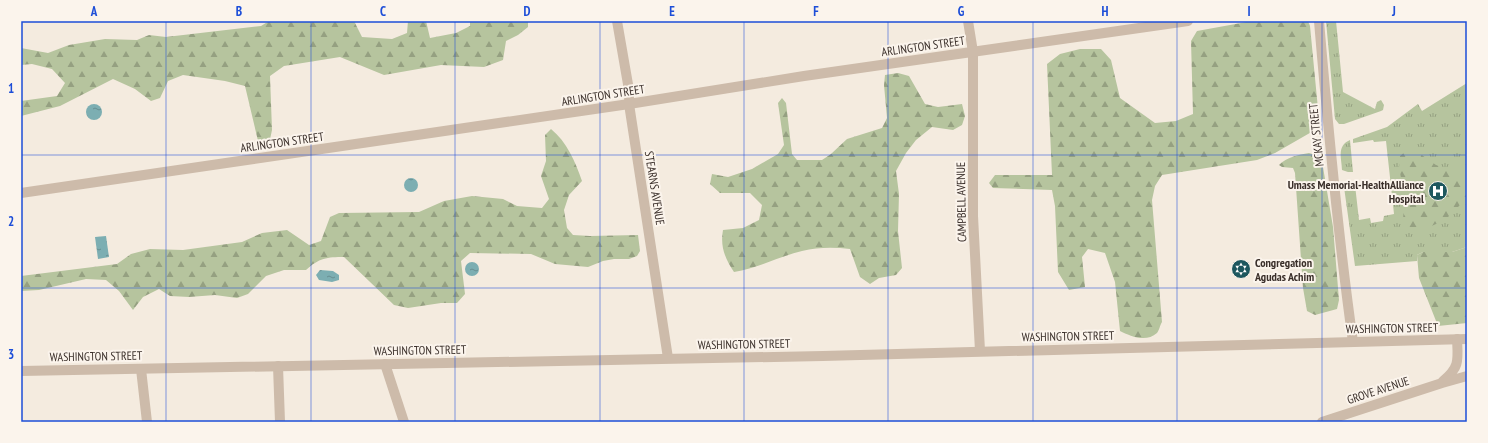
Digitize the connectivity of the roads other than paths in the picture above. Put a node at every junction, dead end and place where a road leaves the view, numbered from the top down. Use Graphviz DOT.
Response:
graph roads {
  1 [pos="617,21"];
  2 [pos="968,21"];
  3 [pos="1188,21"];
  4 [pos="1318,21"];
  5 [pos="1127,26"];
  6 [pos="973,52"];
  7 [pos="629,104"];
  8 [pos="21,193"];
  9 [pos="1462,339"];
  10 [pos="1353,342"];
  11 [pos="980,351"];
  12 [pos="668,358"];
  13 [pos="385,364"];
  14 [pos="278,366"];
  15 [pos="141,369"];
  16 [pos="21,371"];
  17 [pos="1467,376"];
  18 [pos="1442,383"];
  19 [pos="147,422"];
  20 [pos="280,422"];
  21 [pos="404,422"];
  22 [pos="1322,422"];
  1 -- 7 [label="street, STEARNS AVENUE"];
  2 -- 6 [label="street, CAMPBELL AVENUE"];
  3 -- 5 [label="street, ARLINGTON STREET"];
  4 -- 10 [label="street, MCKAY STREET"];
  5 -- 6 [label="street, ARLINGTON STREET"];
  6 -- 7 [label="street, ARLINGTON STREET"];
  6 -- 11 [label="street, CAMPBELL AVENUE"];
  7 -- 8 [label="street, ARLINGTON STREET"];
  7 -- 12 [label="street, STEARNS AVENUE"];
  9 -- 10 [label="street, WASHINGTON STREET"];
  9 -- 18 [label="street"];
  10 -- 11 [label="street, WASHINGTON STREET"];
  11 -- 12 [label="street, WASHINGTON STREET"];
  12 -- 13 [label="street, WASHINGTON STREET"];
  13 -- 14 [label="street, WASHINGTON STREET"];
  13 -- 21 [label="street"];
  14 -- 15 [label="street, WASHINGTON STREET"];
  14 -- 20 [label="street"];
  15 -- 16 [label="street, WASHINGTON STREET"];
  15 -- 19 [label="street"];
  17 -- 18 [label="street, GROVE AVENUE"];
  18 -- 22 [label="street, GROVE AVENUE"];
}
